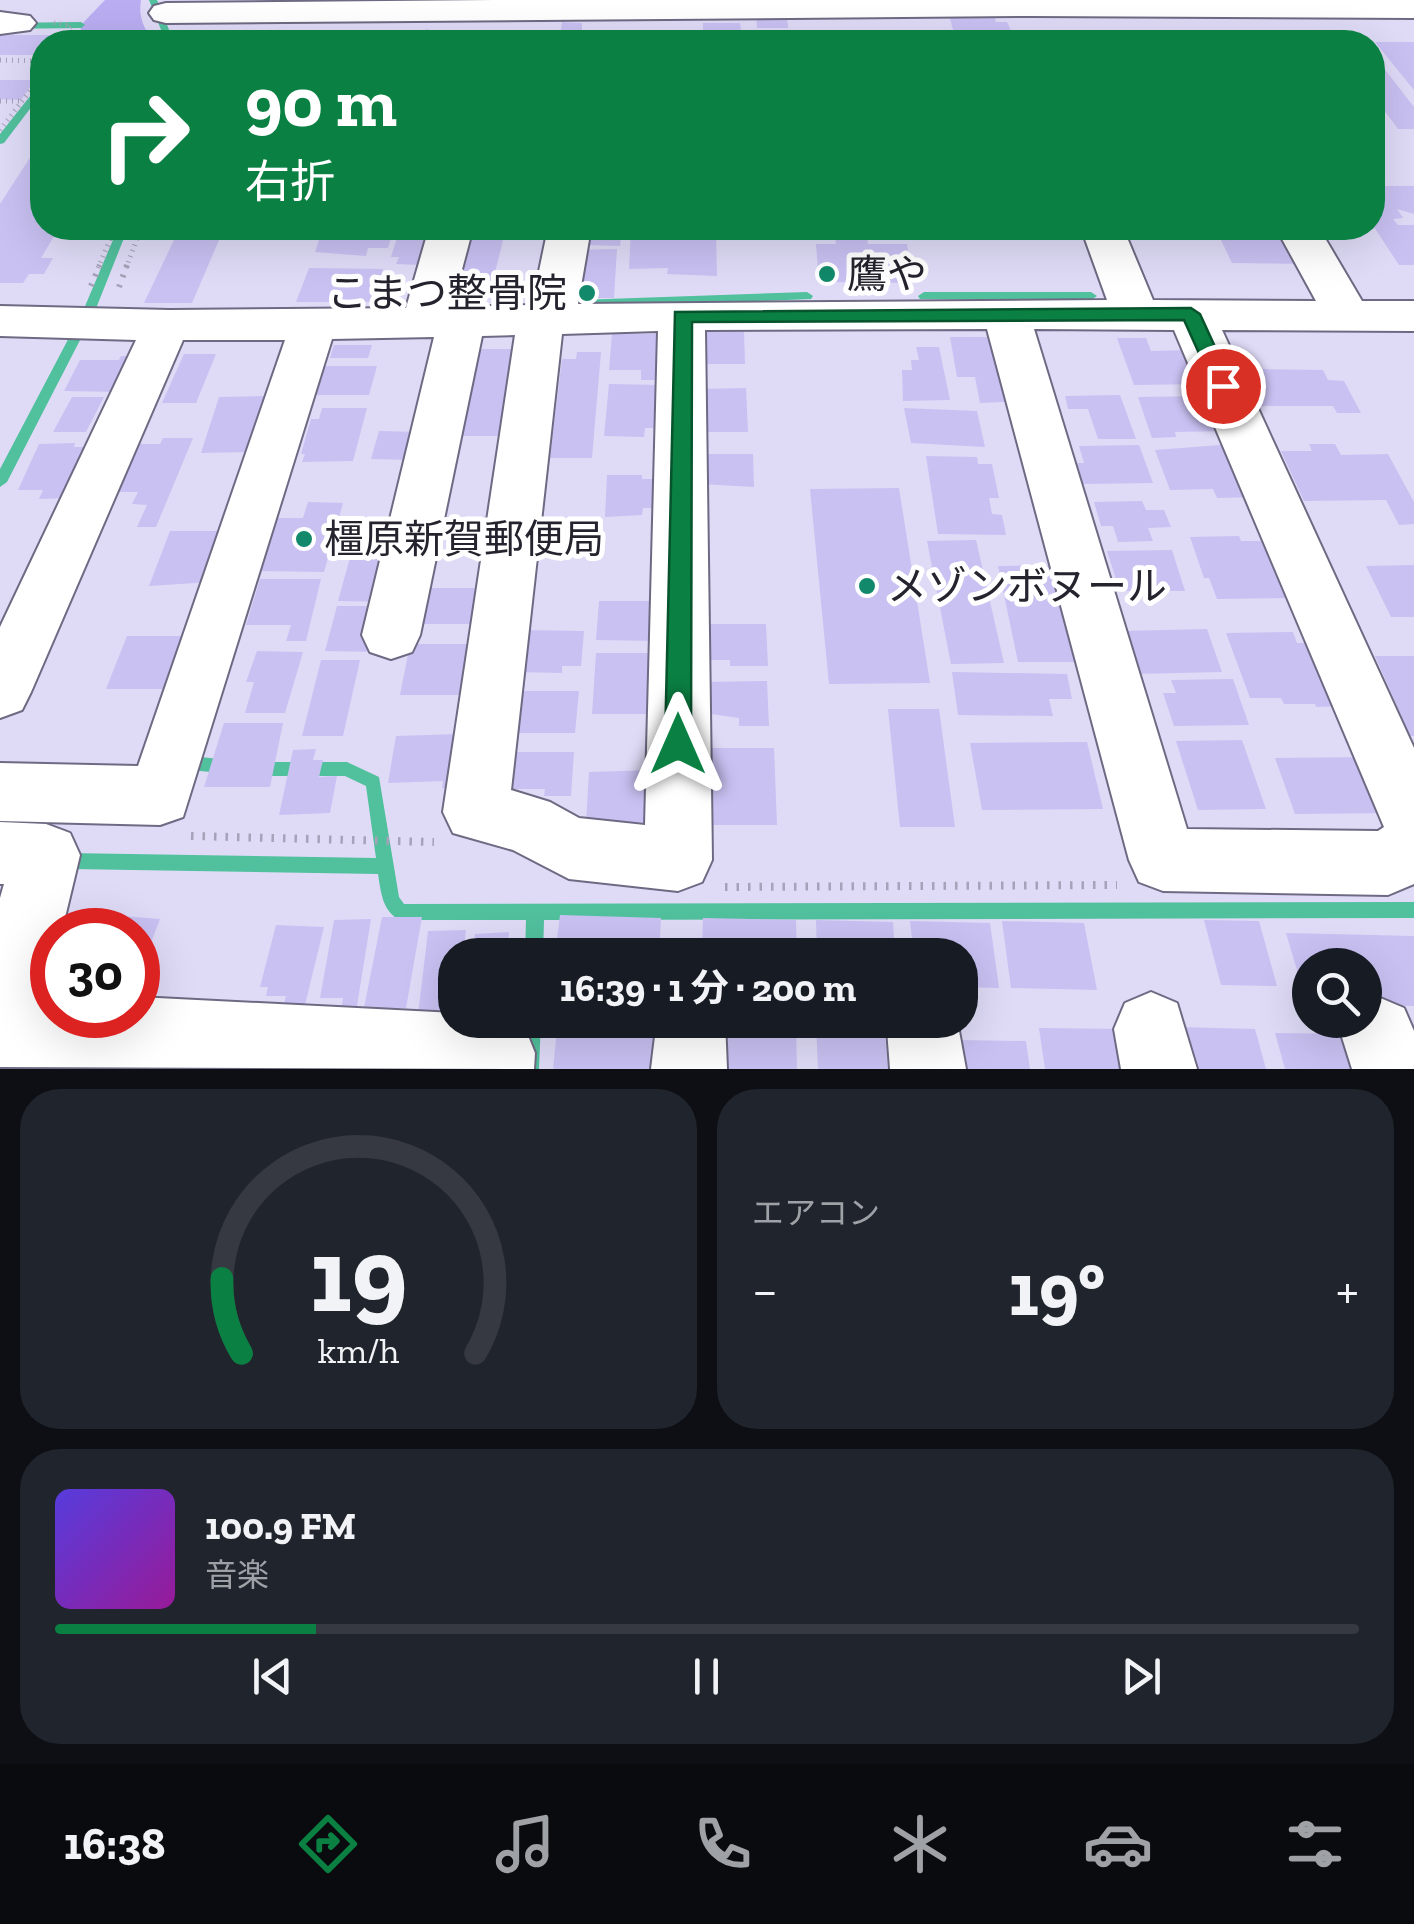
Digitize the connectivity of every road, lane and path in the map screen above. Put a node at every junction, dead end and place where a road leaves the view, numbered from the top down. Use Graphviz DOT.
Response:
graph roads {
  1 [pos="844,4"];
  2 [pos="1027,4"];
  3 [pos="251,6"];
  4 [pos="1176,6"];
  5 [pos="1414,8"];
  6 [pos="189,9"];
  7 [pos="506,17"];
  8 [pos="395,18"];
  9 [pos="602,18"];
  10 [pos="1031,30"];
  11 [pos="1189,30"];
  12 [pos="0,60"];
  13 [pos="30,61"];
  14 [pos="30,91"];
  15 [pos="0,101"];
  16 [pos="22,102"];
  17 [pos="0,130"];
  18 [pos="113,240"];
  19 [pos="135,240"];
  20 [pos="450,240"];
  21 [pos="566,240"];
  22 [pos="1107,240"];
  23 [pos="1305,240"];
  24 [pos="1135,314"];
  25 [pos="1191,314"];
  26 [pos="1008,315"];
  27 [pos="682,316"];
  28 [pos="1348,316"];
  29 [pos="1414,316"];
  30 [pos="0,321"];
  31 [pos="546,321"];
  32 [pos="443,323"];
  33 [pos="90,325"];
  34 [pos="166,325"];
  35 [pos="313,326"];
  36 [pos="391,635"];
  37 [pos="0,692"];
  38 [pos="0,792"];
  39 [pos="1414,820"];
  40 [pos="179,836"];
  41 [pos="438,842"];
  42 [pos="1414,845"];
  43 [pos="0,853"];
  44 [pos="714,887"];
  45 [pos="1135,890"];
  46 [pos="0,1029"];
  47 [pos="496,1069"];
  1 -- 2 [label="street"];
  1 -- 9 [label="street"];
  2 -- 4 [label="street"];
  2 -- 10 [label="street"];
  3 -- 6 [label="street"];
  3 -- 8 [label="street"];
  4 -- 5 [label="street"];
  4 -- 11 [label="street"];
  7 -- 8 [label="street"];
  7 -- 9 [label="street"];
  12 -- 13 [label="path"];
  14 -- 16 [label="path"];
  15 -- 16 [label="path"];
  16 -- 17 [label="path"];
  18 -- 33 [label="path"];
  19 -- 33 [label="path"];
  20 -- 32 [label="street"];
  21 -- 31 [label="street"];
  22 -- 24 [label="street"];
  23 -- 28 [label="street"];
  24 -- 25 [label="street"];
  24 -- 26 [label="street"];
  25 -- 28 [label="street"];
  25 -- 39 [label="street"];
  26 -- 27 [label="street"];
  26 -- 42 [label="street"];
  27 -- 31 [label="street"];
  27 -- 31 [label="street"];
  28 -- 29 [label="street"];
  30 -- 33 [label="street"];
  31 -- 32 [label="street"];
  32 -- 35 [label="street"];
  32 -- 36 [label="street"];
  33 -- 34 [label="street"];
  34 -- 35 [label="street"];
  34 -- 37 [label="street"];
  35 -- 38 [label="street"];
  40 -- 41 [label="path"];
  43 -- 46 [label="street"];
  44 -- 45 [label="path"];
  46 -- 47 [label="street"];
}
